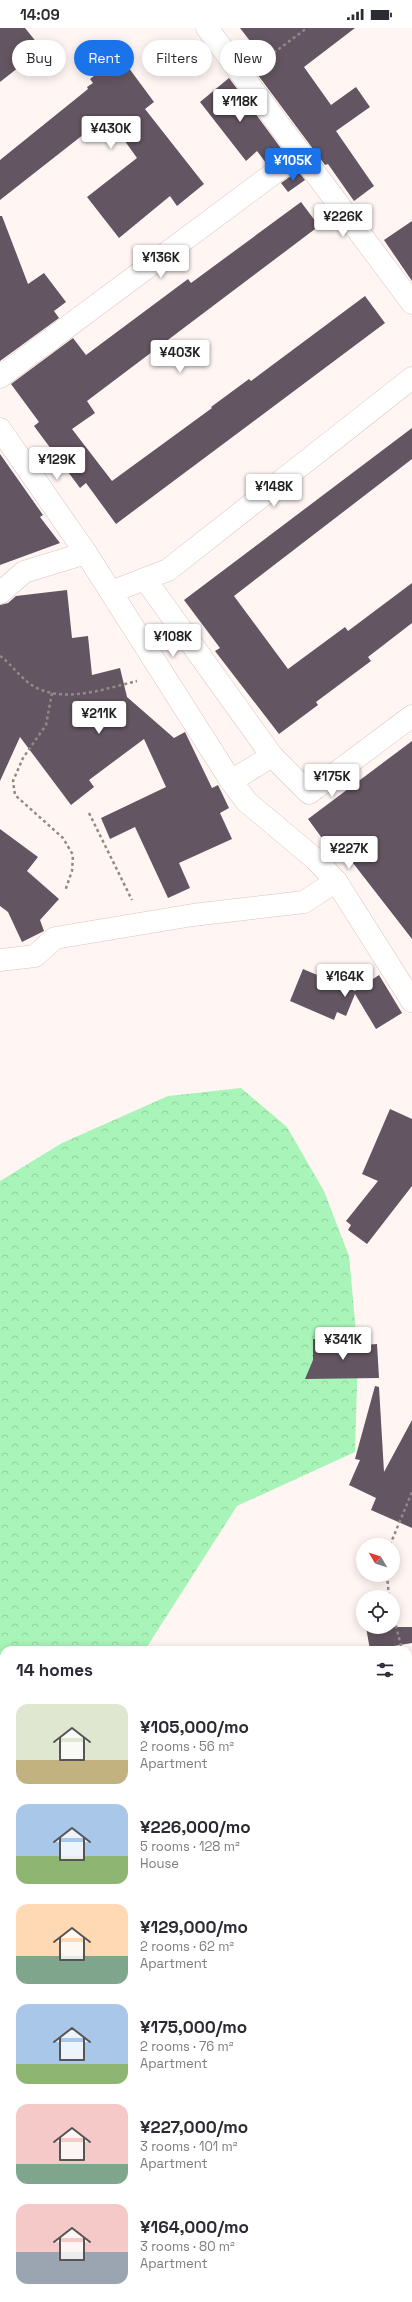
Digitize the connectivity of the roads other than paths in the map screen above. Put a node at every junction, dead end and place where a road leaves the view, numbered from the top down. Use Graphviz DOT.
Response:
graph roads {
  1 [pos="207,28"];
  2 [pos="301,153"];
  3 [pos="412,303"];
  4 [pos="0,377"];
  5 [pos="412,378"];
  6 [pos="0,429"];
  7 [pos="86,553"];
  8 [pos="145,579"];
  9 [pos="111,592"];
  10 [pos="0,593"];
  11 [pos="412,716"];
  12 [pos="272,756"];
  13 [pos="231,781"];
  14 [pos="336,881"];
  15 [pos="0,960"];
  16 [pos="412,1001"];
  1 -- 2 [label="street"];
  2 -- 3 [label="street"];
  2 -- 4 [label="street"];
  5 -- 8 [label="street"];
  6 -- 7 [label="street"];
  7 -- 9 [label="street"];
  7 -- 10 [label="street"];
  8 -- 9 [label="street"];
  8 -- 12 [label="street"];
  9 -- 13 [label="street"];
  11 -- 12 [label="street"];
  12 -- 13 [label="street"];
  13 -- 14 [label="street"];
  14 -- 15 [label="street"];
  14 -- 16 [label="street"];
}
